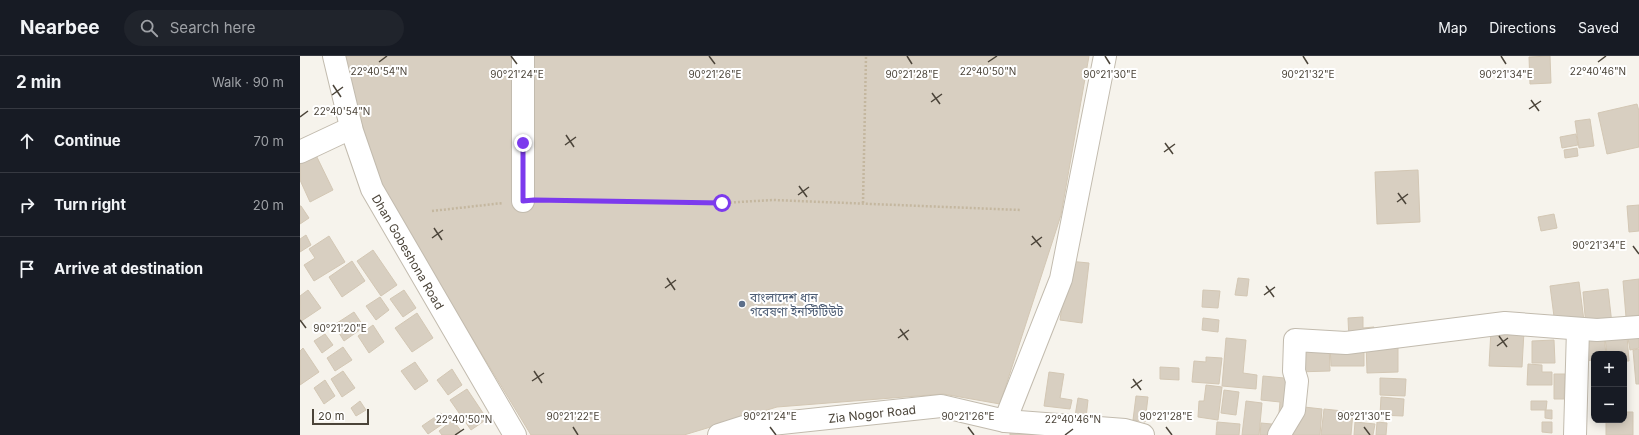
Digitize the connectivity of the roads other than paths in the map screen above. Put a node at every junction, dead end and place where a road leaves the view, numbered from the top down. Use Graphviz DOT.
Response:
graph roads {
  1 [pos="334,56"];
  2 [pos="523,56"];
  3 [pos="1105,56"];
  4 [pos="351,128"];
  5 [pos="300,152"];
  6 [pos="523,201"];
  7 [pos="1639,327"];
  8 [pos="1578,329"];
  9 [pos="1005,422"];
  10 [pos="515,435"];
  11 [pos="719,435"];
  12 [pos="1142,435"];
  13 [pos="1279,435"];
  14 [pos="1576,435"];
  1 -- 4 [label="street, Dhan Gobeshona Road"];
  2 -- 6 [label="street"];
  3 -- 9 [label="street"];
  4 -- 5 [label="street"];
  4 -- 10 [label="street, Dhan Gobeshona Road"];
  7 -- 8 [label="street"];
  8 -- 13 [label="street"];
  8 -- 14 [label="street"];
  9 -- 11 [label="street, Zia Nogor Road"];
  9 -- 12 [label="street, Zia Nogor Road"];
}
